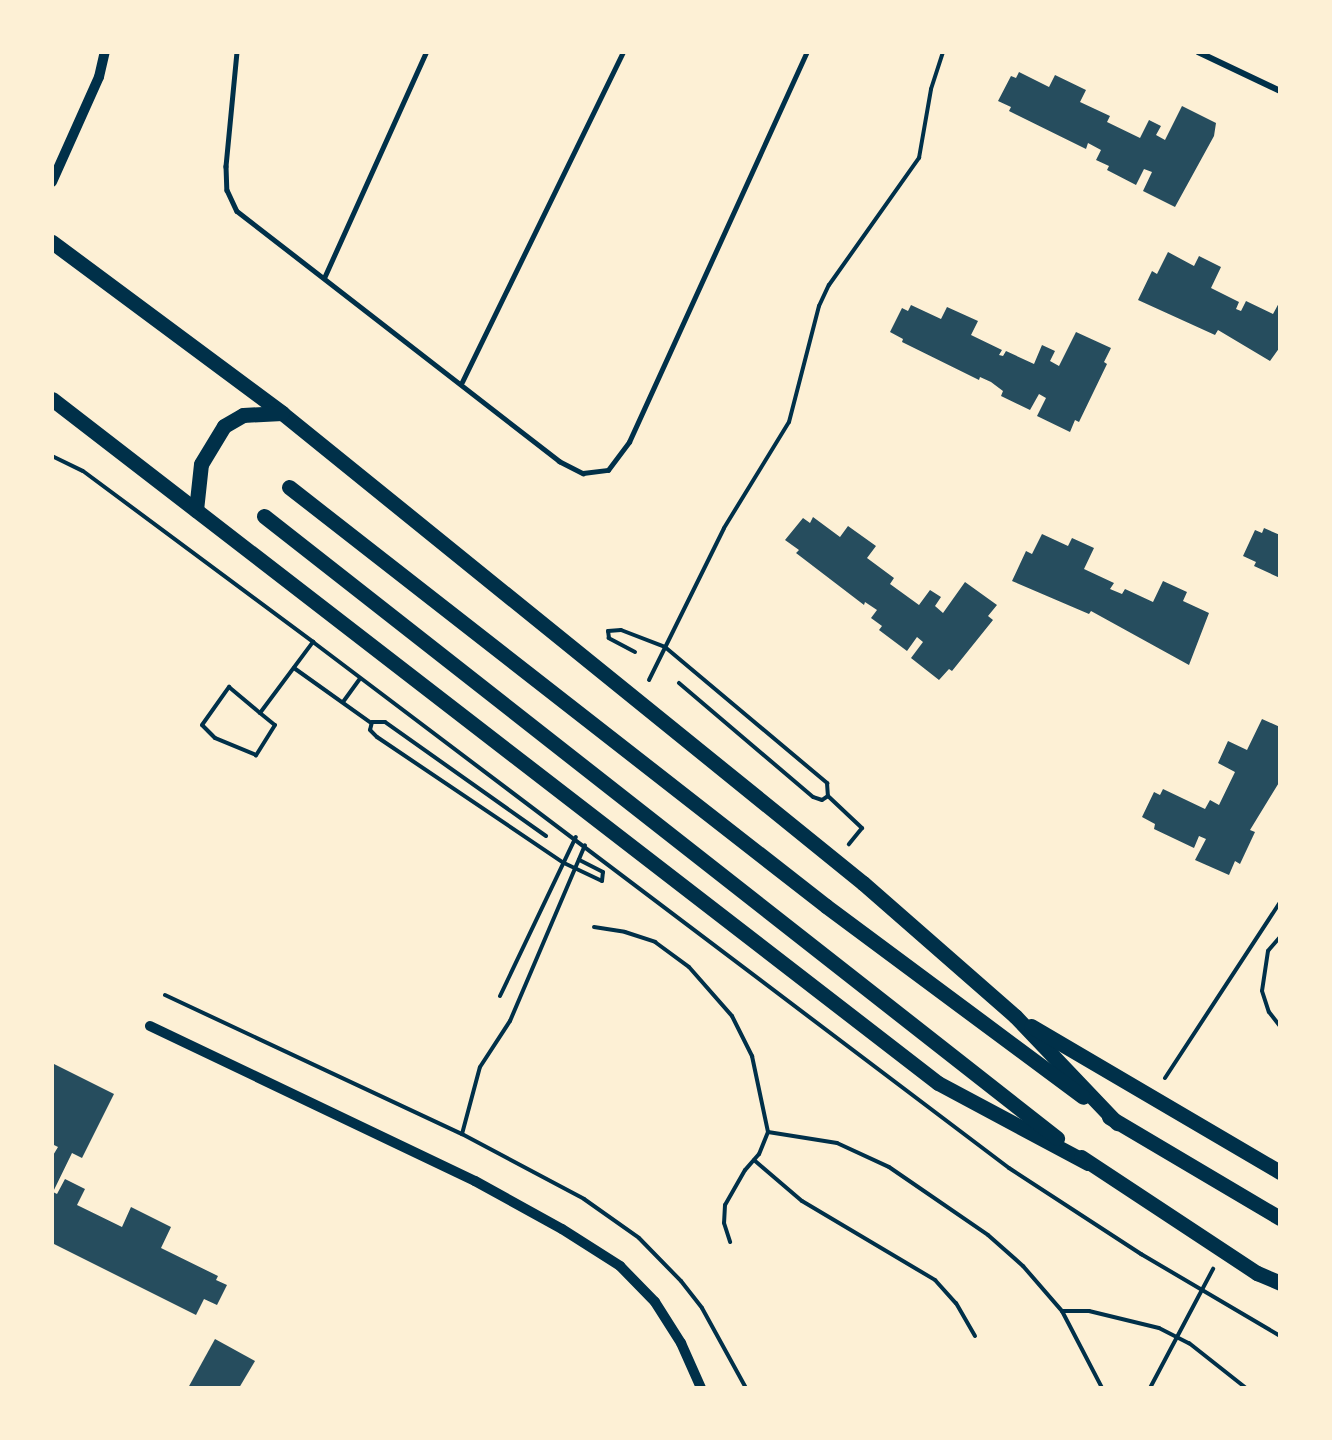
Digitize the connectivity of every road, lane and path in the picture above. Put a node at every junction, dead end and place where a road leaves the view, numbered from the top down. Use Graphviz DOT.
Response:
graph roads {
  1 [pos="105,52"];
  2 [pos="237,52"];
  3 [pos="426,52"];
  4 [pos="623,52"];
  5 [pos="943,52"];
  6 [pos="1198,52"];
  7 [pos="806,53"];
  8 [pos="1280,91"];
  9 [pos="52,182"];
  10 [pos="52,242"];
  11 [pos="324,278"];
  12 [pos="462,382"];
  13 [pos="52,399"];
  14 [pos="282,413"];
  15 [pos="52,456"];
  16 [pos="289,488"];
  17 [pos="196,510"];
  18 [pos="264,516"];
  19 [pos="724,528"];
  20 [pos="313,642"];
  21 [pos="635,652"];
  22 [pos="294,668"];
  23 [pos="679,683"];
  24 [pos="343,702"];
  25 [pos="260,713"];
  26 [pos="371,723"];
  27 [pos="828,796"];
  28 [pos="546,836"];
  29 [pos="585,845"];
  30 [pos="848,846"];
  31 [pos="579,860"];
  32 [pos="1280,902"];
  33 [pos="594,927"];
  34 [pos="1280,937"];
  35 [pos="1015,1016"];
  36 [pos="150,1026"];
  37 [pos="1280,1026"];
  38 [pos="1165,1078"];
  39 [pos="1118,1123"];
  40 [pos="768,1132"];
  41 [pos="462,1134"];
  42 [pos="754,1160"];
  43 [pos="1088,1163"];
  44 [pos="1280,1172"];
  45 [pos="1280,1218"];
  46 [pos="730,1242"];
  47 [pos="1280,1283"];
  48 [pos="1062,1311"];
  49 [pos="975,1336"];
  50 [pos="700,1388"];
  51 [pos="1102,1388"];
  52 [pos="1246,1388"];
  1 -- 9 [label="street"];
  2 -- 11 [label="lane"];
  3 -- 11 [label="lane"];
  4 -- 12 [label="lane"];
  5 -- 19 [label="path"];
  6 -- 8 [label="street"];
  7 -- 12 [label="lane"];
  10 -- 14 [label="main road"];
  11 -- 12 [label="lane"];
  13 -- 17 [label="main road"];
  14 -- 17 [label="main road"];
  14 -- 35 [label="main road"];
  15 -- 20 [label="path"];
  16 -- 39 [label="main road"];
  17 -- 43 [label="main road"];
  18 -- 43 [label="main road"];
  20 -- 22 [label="path"];
  20 -- 24 [label="path"];
  21 -- 27 [label="path"];
  22 -- 24 [label="path"];
  22 -- 25 [label="path"];
  23 -- 27 [label="path"];
  24 -- 26 [label="path"];
  25 -- 25 [label="path"];
  26 -- 28 [label="path"];
  26 -- 31 [label="path"];
  27 -- 30 [label="path"];
  29 -- 31 [label="path"];
  31 -- 41 [label="path"];
  32 -- 38 [label="path"];
  33 -- 40 [label="path"];
  34 -- 37 [label="path"];
  35 -- 39 [label="main road"];
  35 -- 44 [label="main road"];
  36 -- 50 [label="street"];
  39 -- 45 [label="main road"];
  40 -- 42 [label="path"];
  40 -- 48 [label="path"];
  42 -- 46 [label="path"];
  42 -- 49 [label="path"];
  43 -- 47 [label="main road"];
  48 -- 51 [label="path"];
  48 -- 52 [label="path"];
}
